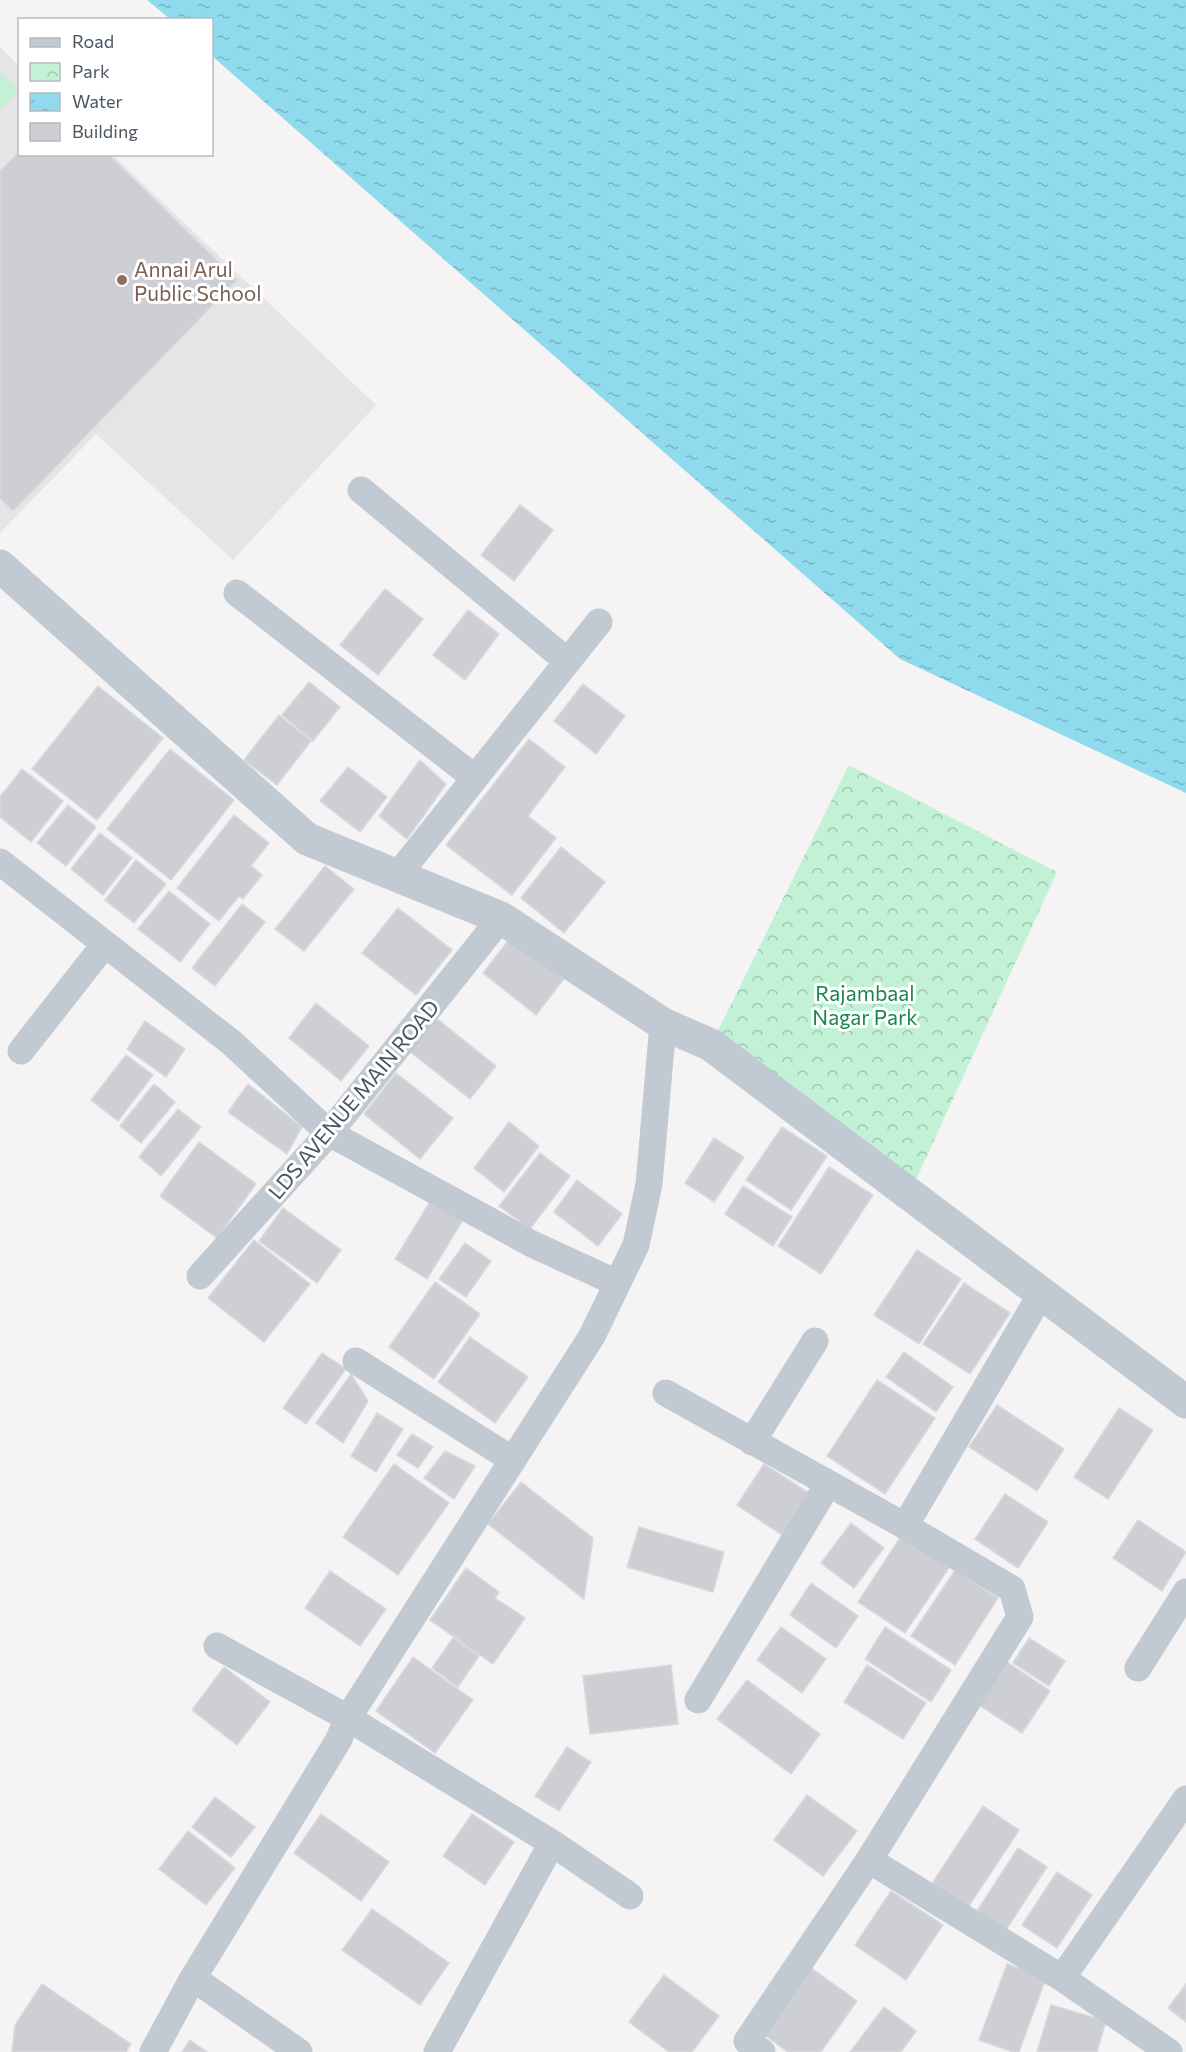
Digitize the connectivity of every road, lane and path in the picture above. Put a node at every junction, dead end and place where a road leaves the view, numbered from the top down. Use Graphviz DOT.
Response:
graph roads {
  1 [pos="362,490"];
  2 [pos="0,566"];
  3 [pos="237,593"];
  4 [pos="599,622"];
  5 [pos="567,661"];
  6 [pos="475,778"];
  7 [pos="0,862"];
  8 [pos="397,876"];
  9 [pos="501,918"];
  10 [pos="105,944"];
  11 [pos="663,1024"];
  12 [pos="21,1051"];
  13 [pos="329,1133"];
  14 [pos="200,1276"];
  15 [pos="617,1283"];
  16 [pos="1041,1294"];
  17 [pos="815,1341"];
  18 [pos="356,1361"];
  19 [pos="666,1393"];
  20 [pos="1186,1402"];
  21 [pos="752,1442"];
  22 [pos="513,1460"];
  23 [pos="828,1484"];
  24 [pos="905,1526"];
  25 [pos="1186,1592"];
  26 [pos="216,1646"];
  27 [pos="1138,1668"];
  28 [pos="698,1700"];
  29 [pos="348,1719"];
  30 [pos="1186,1799"];
  31 [pos="552,1843"];
  32 [pos="870,1860"];
  33 [pos="630,1896"];
  34 [pos="193,1977"];
  35 [pos="1062,1978"];
  36 [pos="749,2048"];
  37 [pos="153,2052"];
  38 [pos="300,2052"];
  39 [pos="437,2052"];
  40 [pos="1169,2052"];
  1 -- 5 [label="street"];
  2 -- 8 [label="street"];
  3 -- 6 [label="street"];
  4 -- 5 [label="street"];
  5 -- 6 [label="street"];
  6 -- 8 [label="street"];
  7 -- 10 [label="street"];
  8 -- 9 [label="street"];
  9 -- 11 [label="street"];
  9 -- 13 [label="street, LDS AVENUE MAIN ROAD"];
  10 -- 12 [label="street"];
  10 -- 13 [label="street"];
  11 -- 15 [label="street"];
  11 -- 16 [label="street"];
  13 -- 14 [label="street, LDS AVENUE MAIN ROAD"];
  13 -- 15 [label="street"];
  15 -- 22 [label="street"];
  16 -- 20 [label="street"];
  16 -- 24 [label="street"];
  17 -- 21 [label="street"];
  18 -- 22 [label="street"];
  19 -- 21 [label="street"];
  21 -- 23 [label="street"];
  22 -- 29 [label="street"];
  23 -- 24 [label="street"];
  23 -- 28 [label="street"];
  24 -- 32 [label="street"];
  25 -- 27 [label="street"];
  26 -- 29 [label="street"];
  29 -- 31 [label="street"];
  29 -- 34 [label="street"];
  30 -- 35 [label="street"];
  31 -- 33 [label="street"];
  31 -- 39 [label="street"];
  32 -- 35 [label="street"];
  32 -- 36 [label="street"];
  34 -- 37 [label="street"];
  34 -- 38 [label="street"];
  35 -- 40 [label="street"];
}
